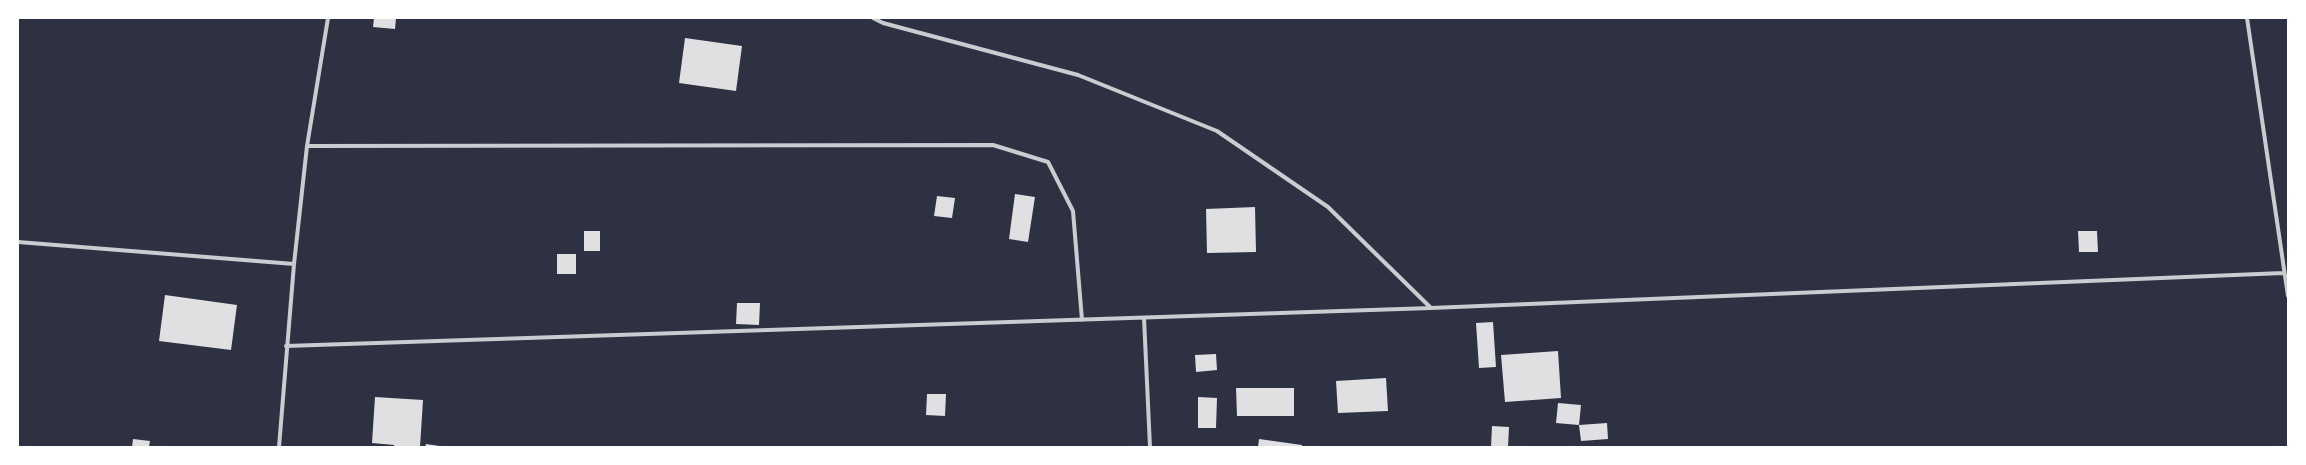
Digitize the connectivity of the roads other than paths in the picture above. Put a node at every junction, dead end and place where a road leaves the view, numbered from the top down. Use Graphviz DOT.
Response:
graph roads {
  1 [pos="328,18"];
  2 [pos="873,18"];
  3 [pos="2247,18"];
  4 [pos="307,146"];
  5 [pos="18,242"];
  6 [pos="294,264"];
  7 [pos="2283,273"];
  8 [pos="2288,296"];
  9 [pos="1431,308"];
  10 [pos="1144,318"];
  11 [pos="1082,320"];
  12 [pos="286,346"];
  13 [pos="279,447"];
  14 [pos="1150,447"];
  1 -- 4 [label="street"];
  2 -- 9 [label="street"];
  3 -- 7 [label="street"];
  4 -- 6 [label="street"];
  4 -- 11 [label="street"];
  5 -- 6 [label="street"];
  6 -- 12 [label="street"];
  7 -- 8 [label="street"];
  7 -- 9 [label="street"];
  9 -- 10 [label="street"];
  10 -- 11 [label="street"];
  10 -- 14 [label="street"];
  11 -- 12 [label="street"];
  12 -- 13 [label="street"];
}
